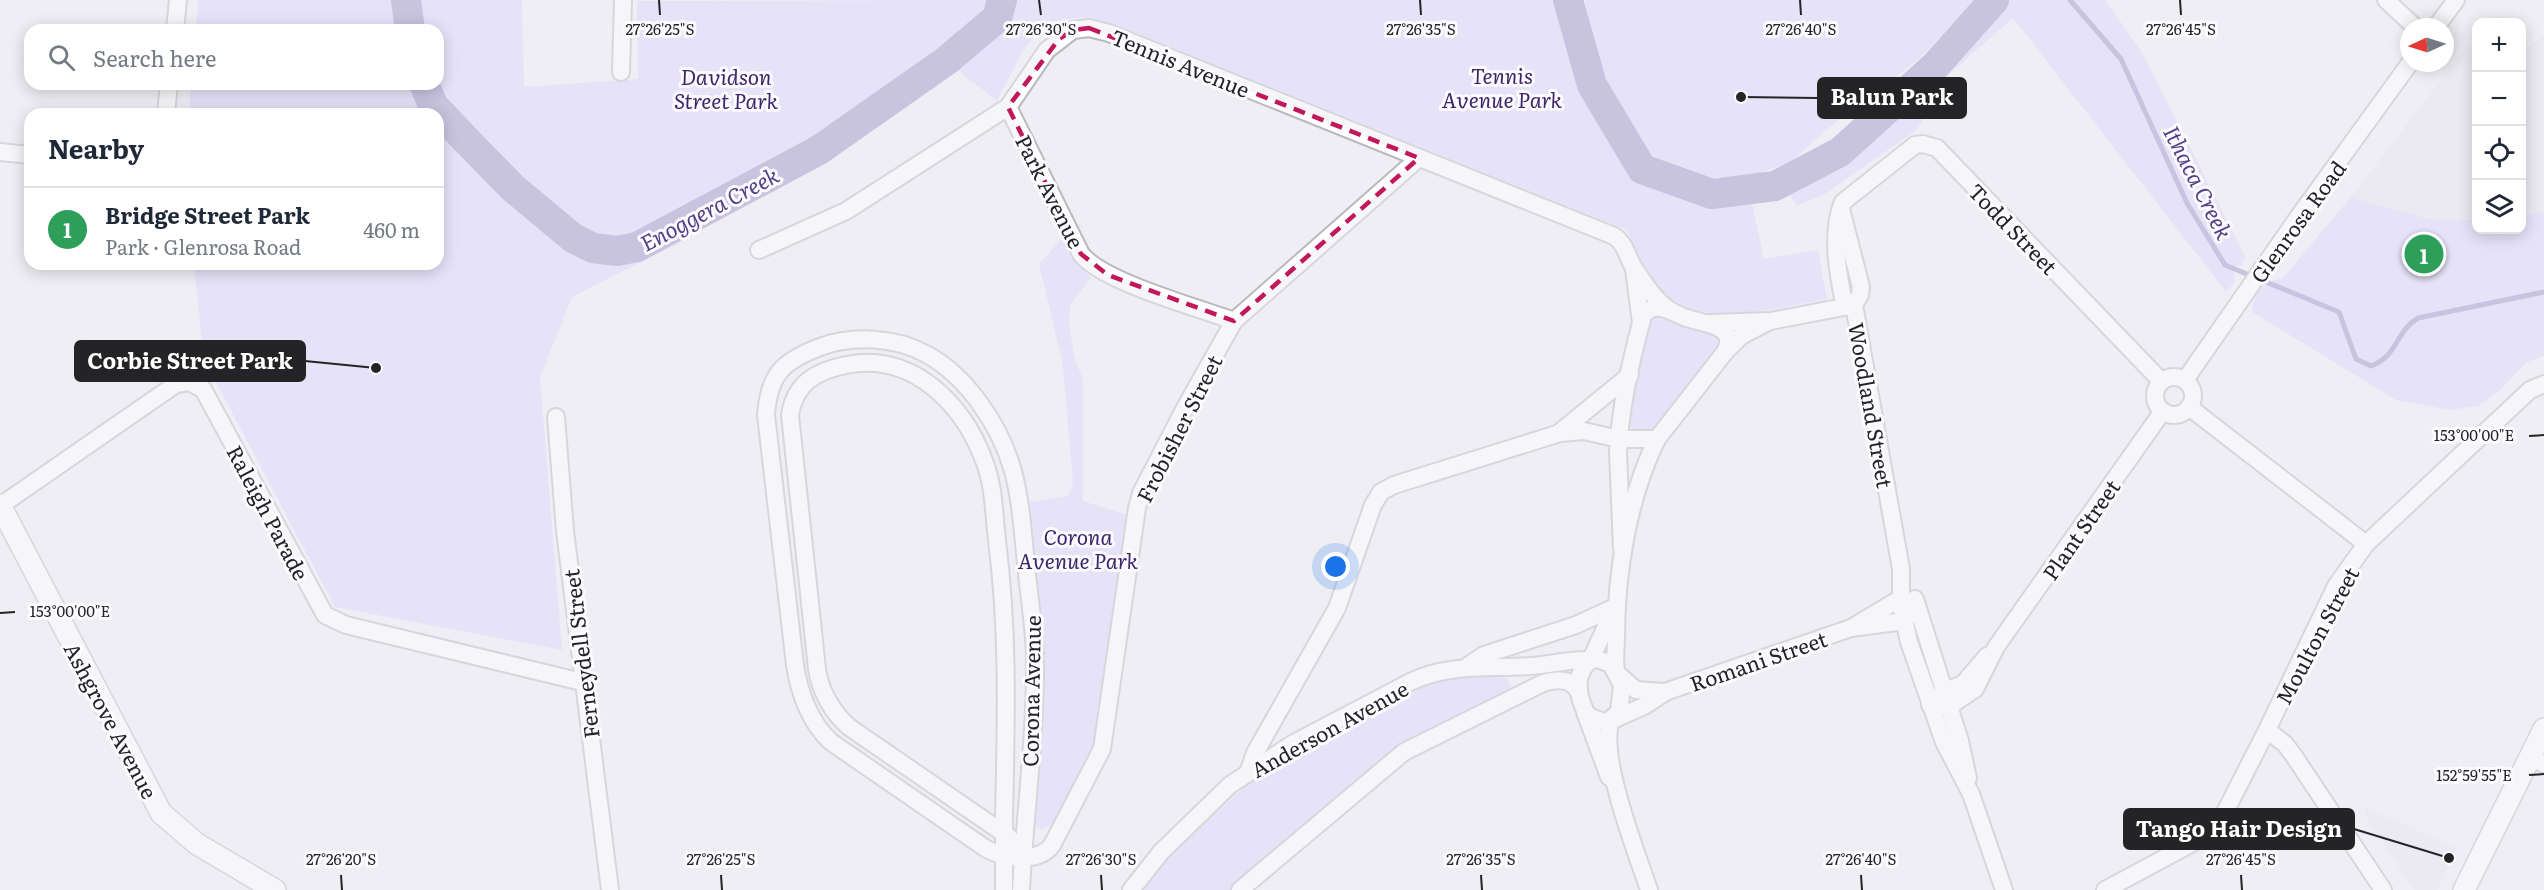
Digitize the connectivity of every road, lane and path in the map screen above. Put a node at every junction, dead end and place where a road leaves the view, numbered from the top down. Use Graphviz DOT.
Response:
graph roads {
  1 [pos="178,0"];
  2 [pos="623,0"];
  3 [pos="2386,0"];
  4 [pos="2456,0"];
  5 [pos="2405,18"];
  6 [pos="2443,18"];
  7 [pos="176,24"];
  8 [pos="621,72"];
  9 [pos="2404,72"];
  10 [pos="168,90"];
  11 [pos="1008,107"];
  12 [pos="167,108"];
  13 [pos="0,152"];
  14 [pos="24,154"];
  15 [pos="1419,158"];
  16 [pos="1853,192"];
  17 [pos="759,250"];
  18 [pos="1634,268"];
  19 [pos="1849,306"];
  20 [pos="1671,311"];
  21 [pos="1234,321"];
  22 [pos="1771,321"];
  23 [pos="1705,323"];
  24 [pos="1641,324"];
  25 [pos="1725,352"];
  26 [pos="1630,375"];
  27 [pos="2185,380"];
  28 [pos="2161,381"];
  29 [pos="2544,384"];
  30 [pos="2189,407"];
  31 [pos="2163,411"];
  32 [pos="556,417"];
  33 [pos="790,430"];
  34 [pos="1560,433"];
  35 [pos="769,435"];
  36 [pos="1619,439"];
  37 [pos="1657,439"];
  38 [pos="0,505"];
  39 [pos="2366,544"];
  40 [pos="1623,548"];
  41 [pos="1901,569"];
  42 [pos="1901,598"];
  43 [pos="1615,607"];
  44 [pos="1917,607"];
  45 [pos="1904,621"];
  46 [pos="1851,628"];
  47 [pos="1591,660"];
  48 [pos="1511,666"];
  49 [pos="1467,667"];
  50 [pos="1618,673"];
  51 [pos="582,682"];
  52 [pos="1665,692"];
  53 [pos="1515,696"];
  54 [pos="1580,698"];
  55 [pos="1946,699"];
  56 [pos="1284,705"];
  57 [pos="1930,705"];
  58 [pos="1612,720"];
  59 [pos="2544,729"];
  60 [pos="2267,730"];
  61 [pos="1292,744"];
  62 [pos="2536,760"];
  63 [pos="1248,773"];
  64 [pos="1617,791"];
  65 [pos="1971,794"];
  66 [pos="1004,833"];
  67 [pos="1004,855"];
  68 [pos="1023,856"];
  69 [pos="275,890"];
  70 [pos="610,890"];
  71 [pos="1004,890"];
  72 [pos="1022,890"];
  73 [pos="1131,890"];
  74 [pos="1240,890"];
  75 [pos="1649,890"];
  76 [pos="2004,890"];
  77 [pos="2105,890"];
  78 [pos="2383,890"];
  79 [pos="2464,890"];
  1 -- 7 [label="street"];
  2 -- 8 [label="street"];
  3 -- 5 [label="street"];
  4 -- 6 [label="street"];
  9 -- 27 [label="street, Glenrosa Road"];
  10 -- 12 [label="street"];
  11 -- 15 [label="street, Tennis Avenue"];
  11 -- 17 [label="street, Tennis Avenue"];
  11 -- 21 [label="street, Park Avenue"];
  13 -- 14 [label="street"];
  15 -- 18 [label="street, Tennis Avenue"];
  15 -- 21 [label="street, Frobisher Street"];
  16 -- 19 [label="street, Woodland Street"];
  16 -- 28 [label="street, Todd Street"];
  18 -- 20 [label="street, Tennis Avenue"];
  18 -- 24 [label="street, Tennis Avenue"];
  19 -- 22 [label="street"];
  19 -- 41 [label="street, Woodland Street"];
  20 -- 23 [label="street"];
  20 -- 24 [label="street"];
  21 -- 68 [label="street, Frobisher Street"];
  22 -- 23 [label="street"];
  22 -- 25 [label="street"];
  23 -- 25 [label="street"];
  24 -- 26 [label="street, Tennis Avenue"];
  25 -- 37 [label="street"];
  26 -- 34 [label="street"];
  26 -- 36 [label="street, Tennis Avenue"];
  27 -- 28 [label="street"];
  27 -- 30 [label="street"];
  28 -- 31 [label="street"];
  29 -- 39 [label="street, Moulton Street"];
  30 -- 31 [label="street"];
  30 -- 39 [label="street"];
  31 -- 55 [label="street, Plant Street"];
  32 -- 51 [label="street, Ferneydell Street"];
  33 -- 35 [label="street"];
  33 -- 66 [label="street, Corona Avenue"];
  33 -- 66 [label="street, Corona Avenue"];
  34 -- 36 [label="street"];
  34 -- 56 [label="street"];
  35 -- 67 [label="street, Corona Avenue"];
  35 -- 68 [label="street, Corona Avenue"];
  36 -- 37 [label="street"];
  36 -- 40 [label="street, Tennis Avenue"];
  37 -- 40 [label="street"];
  38 -- 51 [label="street, Raleigh Parade"];
  38 -- 69 [label="main road, Ashgrove Avenue"];
  39 -- 60 [label="street, Moulton Street"];
  40 -- 43 [label="street"];
  41 -- 42 [label="street, Woodland Street"];
  41 -- 44 [label="street, Woodland Street"];
  42 -- 44 [label="street"];
  42 -- 45 [label="street, Woodland Street"];
  42 -- 46 [label="street, Romani Street"];
  43 -- 47 [label="street"];
  43 -- 49 [label="street, Anderson Avenue"];
  43 -- 50 [label="street"];
  44 -- 45 [label="street"];
  44 -- 55 [label="street, Woodland Street"];
  45 -- 46 [label="street, Romani Street"];
  45 -- 57 [label="street, Woodland Street"];
  46 -- 52 [label="street, Romani Street"];
  47 -- 48 [label="street, Anderson Avenue"];
  47 -- 50 [label="street"];
  47 -- 54 [label="street"];
  48 -- 49 [label="street, Anderson Avenue"];
  48 -- 53 [label="street"];
  49 -- 61 [label="street, Anderson Avenue"];
  50 -- 52 [label="street, Romani Street"];
  50 -- 58 [label="street"];
  51 -- 70 [label="street, Ferneydell Street"];
  52 -- 58 [label="street, Romani Street"];
  53 -- 54 [label="street"];
  53 -- 74 [label="street"];
  54 -- 58 [label="street"];
  54 -- 64 [label="street"];
  55 -- 57 [label="street, Plant Street"];
  55 -- 65 [label="street, Woodland Street"];
  56 -- 61 [label="street"];
  56 -- 63 [label="street"];
  57 -- 65 [label="street, Woodland Street"];
  58 -- 64 [label="street"];
  59 -- 62 [label="main road"];
  60 -- 77 [label="street, Moulton Street"];
  60 -- 78 [label="street"];
  61 -- 63 [label="street, Anderson Avenue"];
  62 -- 79 [label="main road"];
  63 -- 73 [label="street, Anderson Avenue"];
  64 -- 75 [label="street"];
  65 -- 76 [label="street, Woodland Street"];
  66 -- 67 [label="street, Corona Avenue"];
  66 -- 68 [label="street"];
  67 -- 68 [label="street"];
  67 -- 71 [label="street, Corona Avenue"];
  68 -- 72 [label="street, Corona Avenue"];
}
